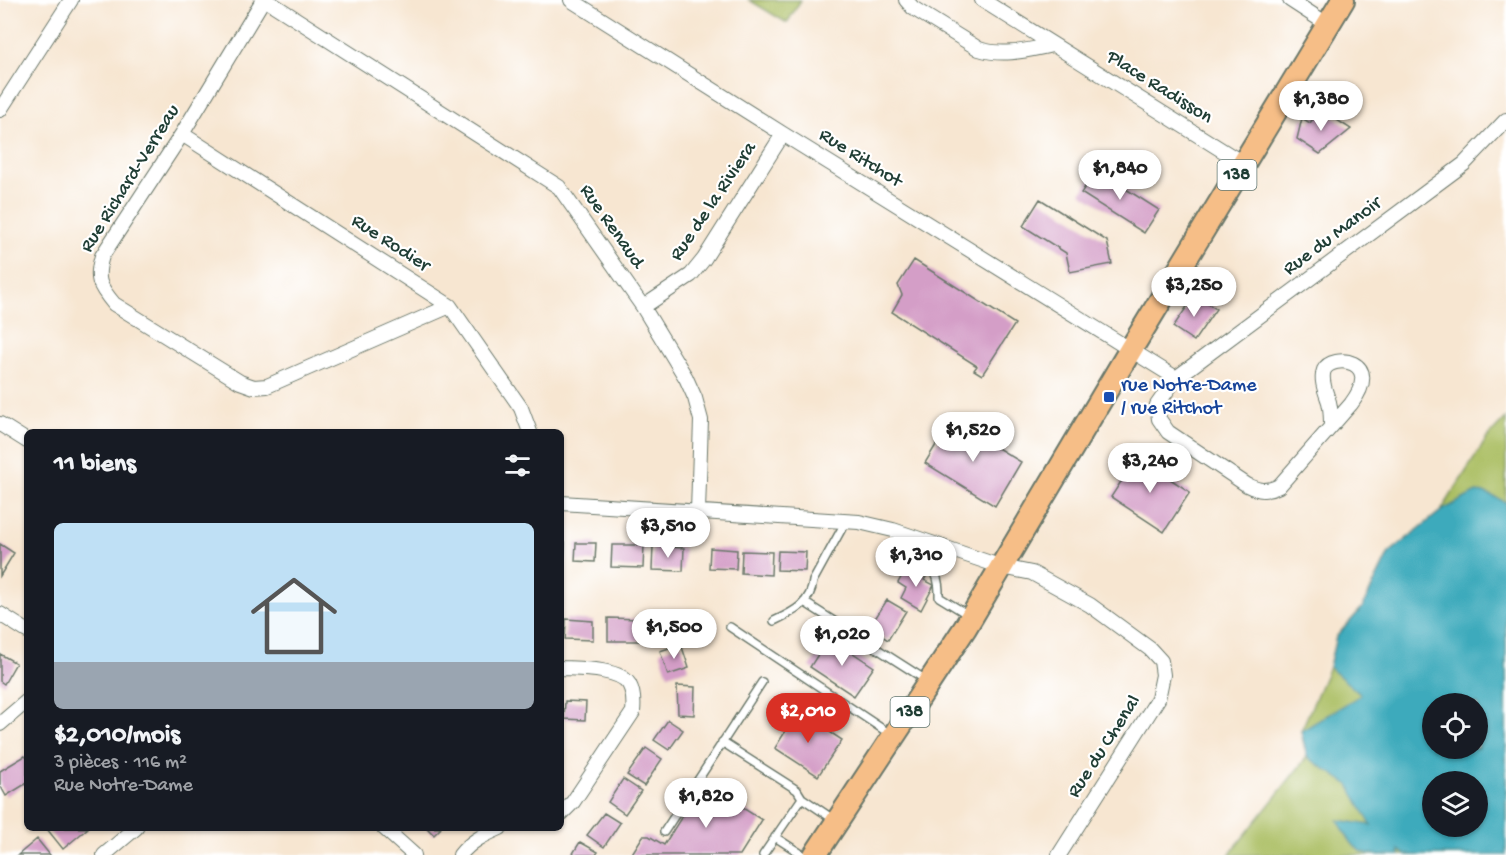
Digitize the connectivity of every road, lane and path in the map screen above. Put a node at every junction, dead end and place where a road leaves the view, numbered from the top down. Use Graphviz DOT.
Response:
graph roads {
  1 [pos="71,0"];
  2 [pos="264,0"];
  3 [pos="571,0"];
  4 [pos="906,0"];
  5 [pos="982,0"];
  6 [pos="1290,0"];
  7 [pos="1343,0"];
  8 [pos="1328,24"];
  9 [pos="1053,45"];
  10 [pos="0,110"];
  11 [pos="1506,120"];
  12 [pos="182,134"];
  13 [pos="783,134"];
  14 [pos="1244,164"];
  15 [pos="450,306"];
  16 [pos="643,307"];
  17 [pos="1131,349"];
  18 [pos="1176,378"];
  19 [pos="0,424"];
  20 [pos="1332,426"];
  21 [pos="529,429"];
  22 [pos="24,439"];
  23 [pos="564,503"];
  24 [pos="698,511"];
  25 [pos="846,521"];
  26 [pos="935,545"];
  27 [pos="927,565"];
  28 [pos="1002,567"];
  29 [pos="893,572"];
  30 [pos="804,602"];
  31 [pos="0,614"];
  32 [pos="972,617"];
  33 [pos="774,621"];
  34 [pos="730,627"];
  35 [pos="24,629"];
  36 [pos="564,668"];
  37 [pos="762,682"];
  38 [pos="929,682"];
  39 [pos="24,704"];
  40 [pos="0,724"];
  41 [pos="893,736"];
  42 [pos="722,742"];
  43 [pos="802,798"];
  44 [pos="564,811"];
  45 [pos="837,822"];
  46 [pos="132,831"];
  47 [pos="387,831"];
  48 [pos="493,831"];
  49 [pos="664,832"];
  50 [pos="775,837"];
  51 [pos="104,855"];
  52 [pos="414,855"];
  53 [pos="460,855"];
  54 [pos="763,855"];
  55 [pos="802,855"];
  56 [pos="815,855"];
  57 [pos="1059,855"];
  1 -- 10 [label="street"];
  2 -- 12 [label="street, Rue Richard-Verreau"];
  2 -- 16 [label="street, Rue Renaud"];
  3 -- 13 [label="street, Rue Ritchot"];
  4 -- 9 [label="street"];
  5 -- 9 [label="street, Place Radisson"];
  6 -- 8 [label="street"];
  7 -- 8 [label="main road, 138"];
  8 -- 14 [label="main road, 138"];
  9 -- 14 [label="street, Place Radisson"];
  11 -- 18 [label="street, Rue du Manoir"];
  12 -- 15 [label="street, Rue Rodier"];
  12 -- 15 [label="street, Rue Richard-Verreau"];
  13 -- 16 [label="street, Rue de la Riviera"];
  13 -- 17 [label="street, Rue Ritchot"];
  14 -- 17 [label="main road, 138"];
  15 -- 21 [label="street, Rue Rodier"];
  16 -- 24 [label="street, Rue Renaud"];
  17 -- 18 [label="street, Rue Ritchot"];
  17 -- 28 [label="main road, 138"];
  18 -- 20 [label="street, Rue du Manoir"];
  19 -- 22 [label="street"];
  23 -- 24 [label="street"];
  24 -- 25 [label="street"];
  25 -- 26 [label="street"];
  25 -- 30 [label="lane"];
  26 -- 27 [label="lane"];
  26 -- 28 [label="street"];
  27 -- 29 [label="lane"];
  27 -- 32 [label="lane"];
  28 -- 32 [label="main road, 138"];
  28 -- 57 [label="street, Rue du Chenal"];
  30 -- 33 [label="lane"];
  30 -- 38 [label="lane"];
  31 -- 35 [label="street"];
  32 -- 38 [label="main road, 138"];
  34 -- 41 [label="lane"];
  36 -- 44 [label="street"];
  37 -- 42 [label="lane"];
  38 -- 41 [label="main road, 138"];
  39 -- 40 [label="street"];
  41 -- 45 [label="main road, 138"];
  42 -- 43 [label="lane"];
  42 -- 49 [label="lane"];
  43 -- 45 [label="lane"];
  43 -- 50 [label="lane"];
  45 -- 56 [label="main road, 138"];
  46 -- 51 [label="street"];
  47 -- 52 [label="street"];
  48 -- 53 [label="street"];
  50 -- 54 [label="lane"];
  50 -- 55 [label="lane"];
}
